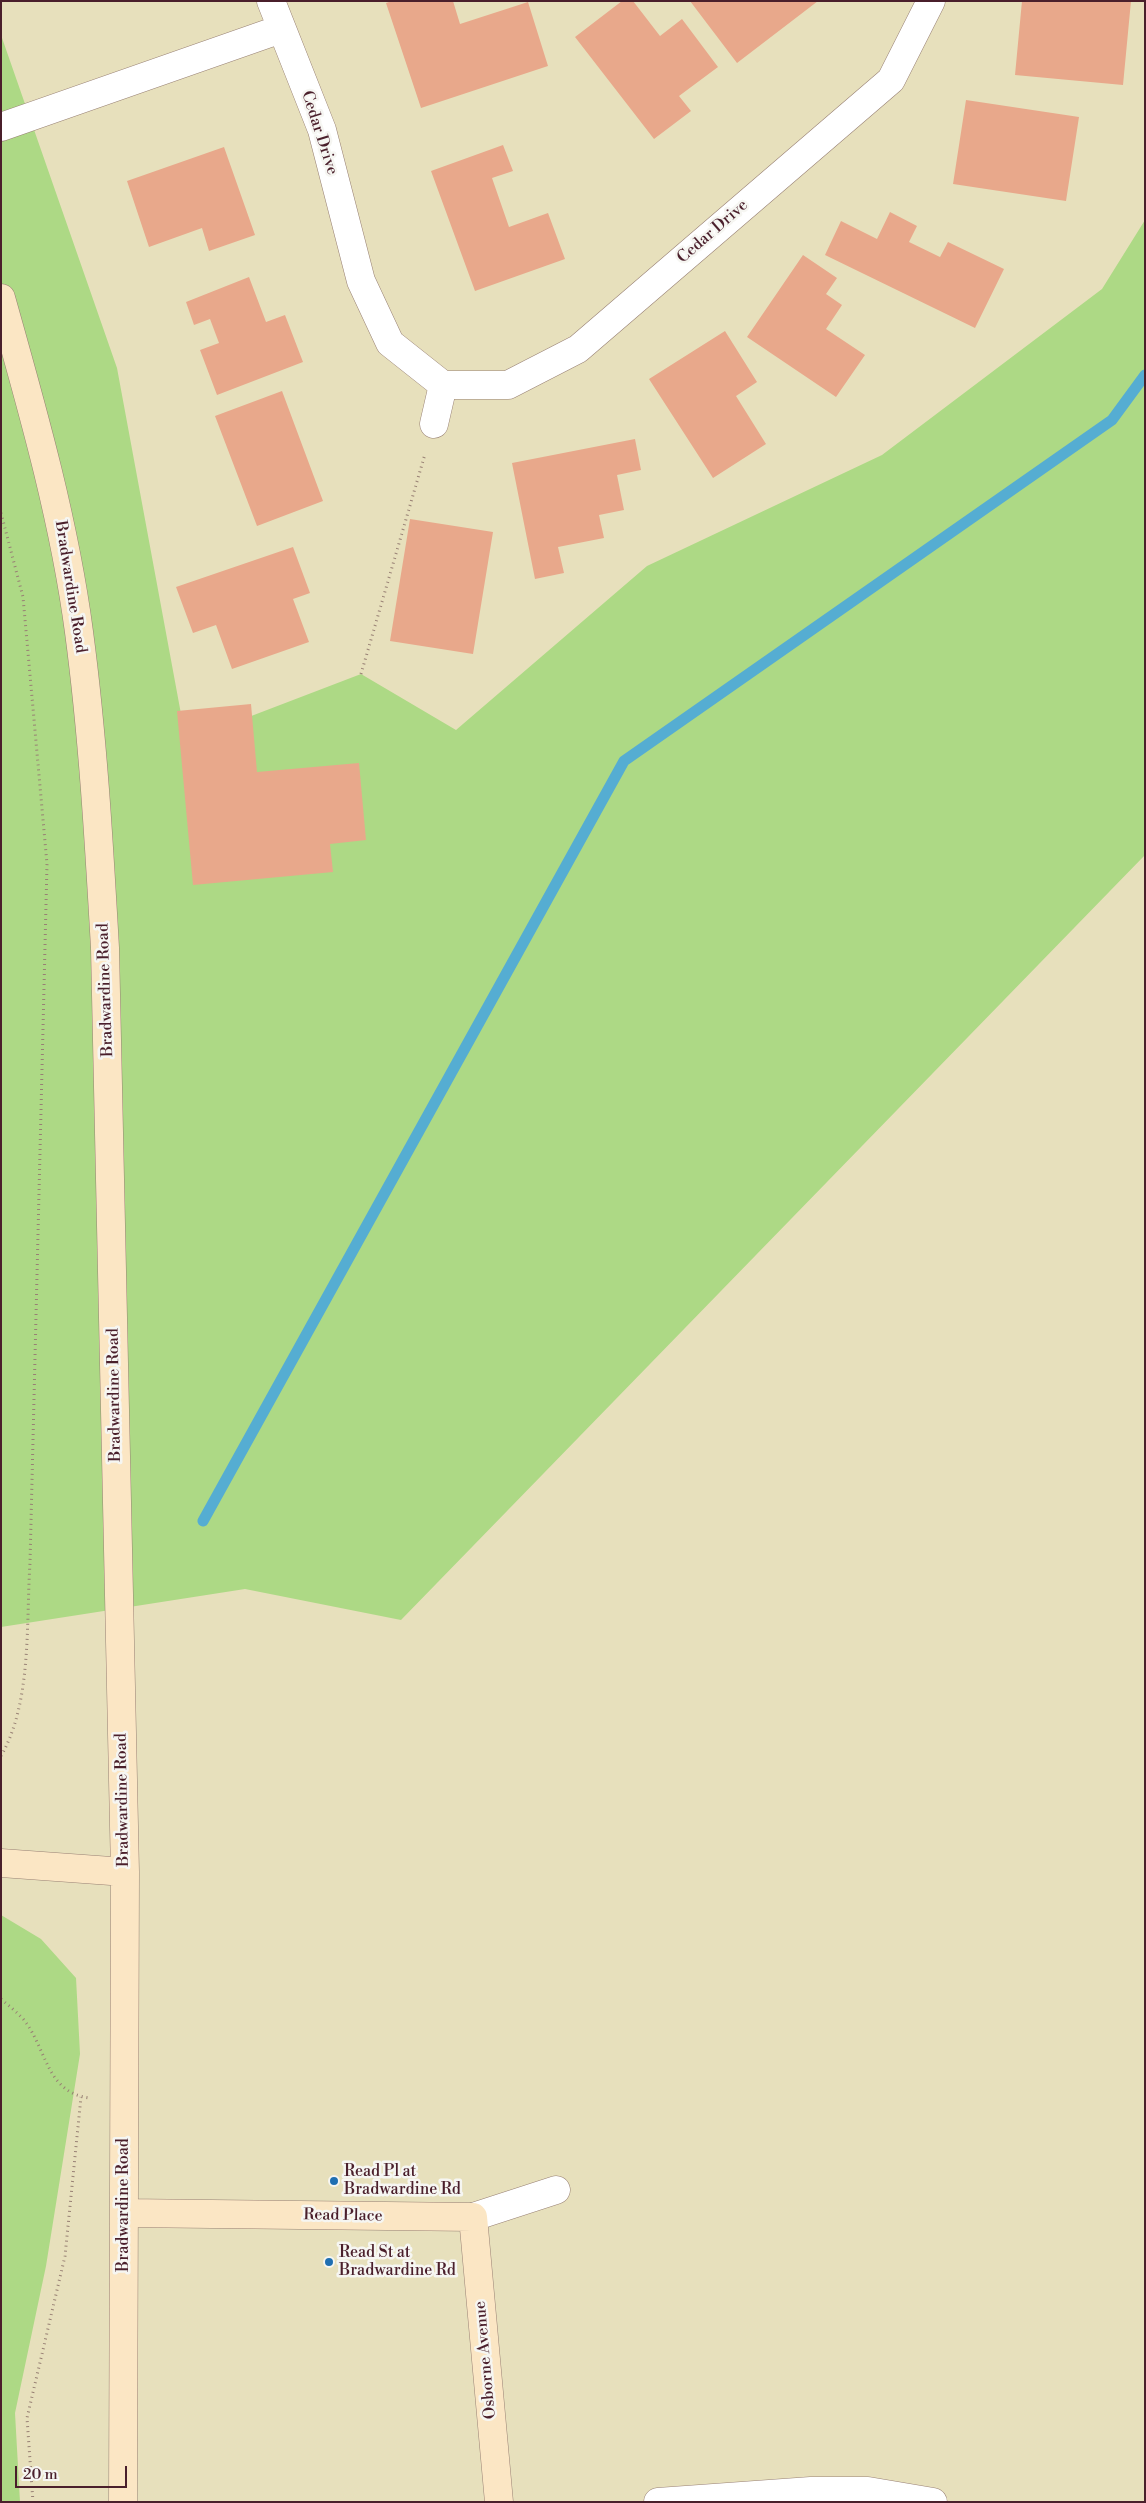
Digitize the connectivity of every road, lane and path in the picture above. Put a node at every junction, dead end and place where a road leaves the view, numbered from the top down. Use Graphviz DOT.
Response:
graph roads {
  1 [pos="271,1"];
  2 [pos="931,1"];
  3 [pos="281,29"];
  4 [pos="1,127"];
  5 [pos="1,298"];
  6 [pos="443,385"];
  7 [pos="434,424"];
  8 [pos="1,513"];
  9 [pos="361,674"];
  10 [pos="1,1756"];
  11 [pos="1,1863"];
  12 [pos="125,1872"];
  13 [pos="1,1999"];
  14 [pos="81,2097"];
  15 [pos="124,2101"];
  16 [pos="556,2190"];
  17 [pos="125,2213"];
  18 [pos="473,2217"];
  19 [pos="33,2502"];
  20 [pos="123,2502"];
  21 [pos="499,2502"];
  22 [pos="658,2502"];
  23 [pos="933,2502"];
  1 -- 3 [label="street, Cedar Drive"];
  2 -- 6 [label="street, Cedar Drive"];
  3 -- 4 [label="street"];
  3 -- 6 [label="street, Cedar Drive"];
  5 -- 12 [label="main road, Bradwardine Road"];
  6 -- 7 [label="street"];
  7 -- 9 [label="path"];
  8 -- 10 [label="path"];
  11 -- 12 [label="main road"];
  12 -- 15 [label="main road, Bradwardine Road"];
  13 -- 14 [label="path"];
  14 -- 15 [label="path"];
  14 -- 19 [label="path"];
  15 -- 17 [label="main road, Bradwardine Road"];
  16 -- 18 [label="street, Read Place"];
  17 -- 18 [label="main road, Read Place"];
  17 -- 20 [label="main road, Bradwardine Road"];
  18 -- 21 [label="main road, Osborne Avenue"];
  22 -- 23 [label="street"];
}
